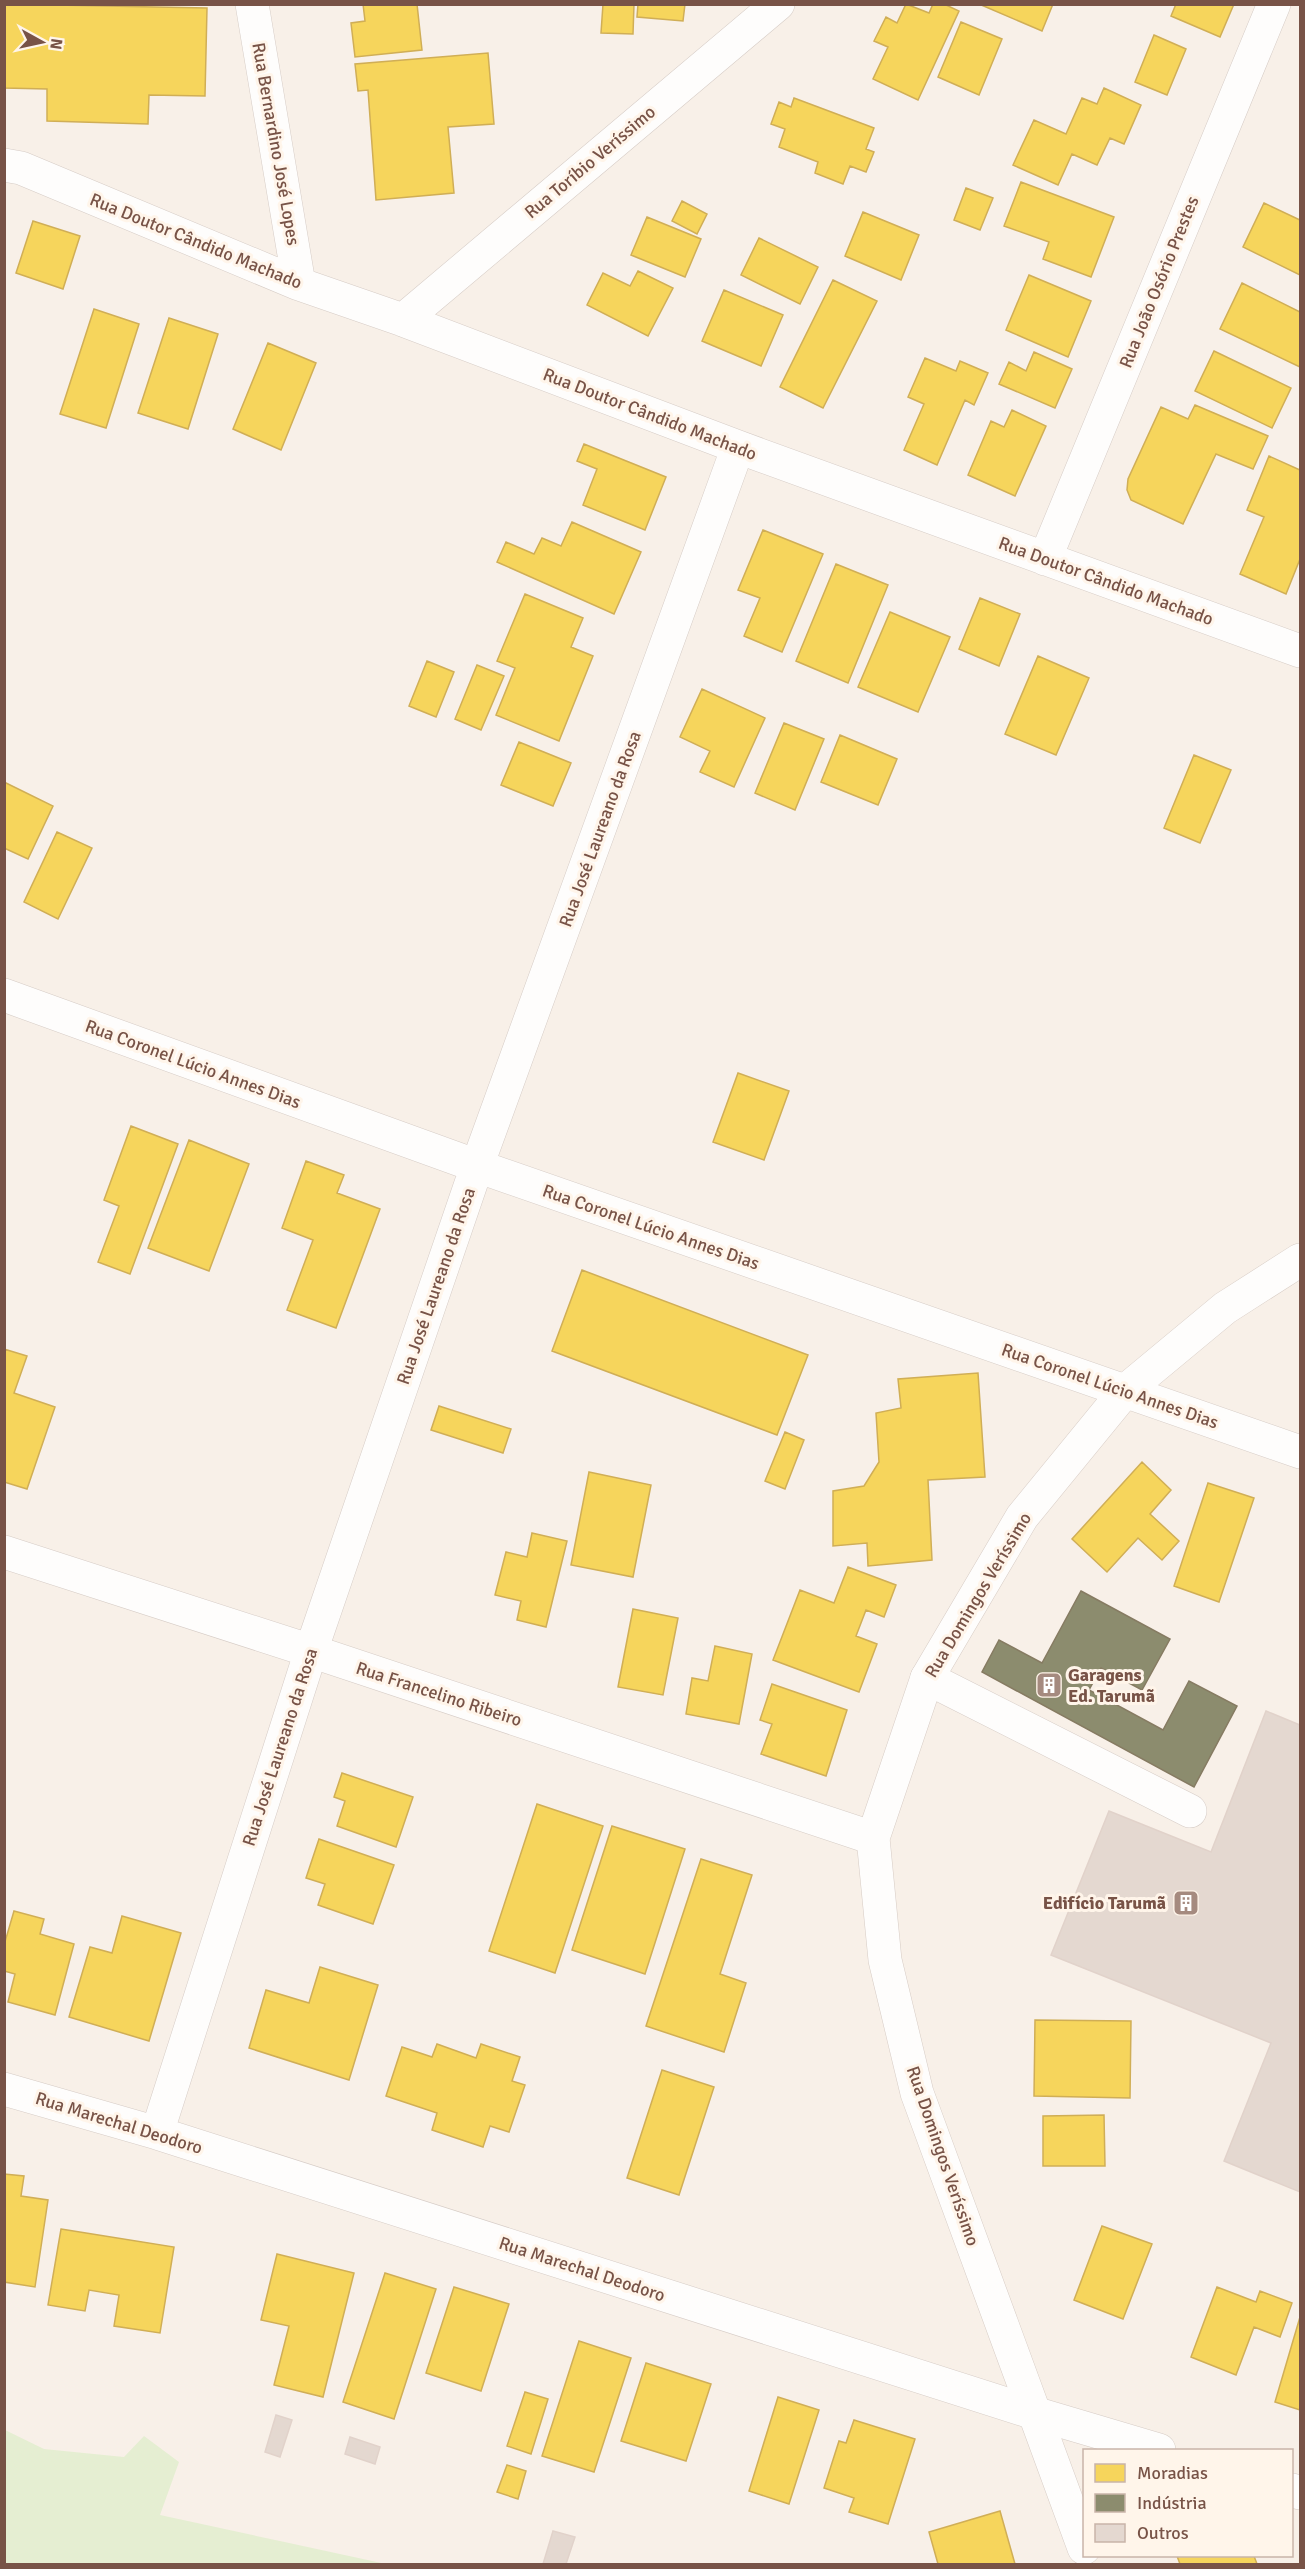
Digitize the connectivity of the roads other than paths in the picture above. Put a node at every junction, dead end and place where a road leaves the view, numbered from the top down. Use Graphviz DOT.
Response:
graph roads {
  1 [pos="252,4"];
  2 [pos="778,4"];
  3 [pos="1274,4"];
  4 [pos="4,165"];
  5 [pos="299,284"];
  6 [pos="403,320"];
  7 [pos="738,447"];
  8 [pos="1045,559"];
  9 [pos="1300,651"];
  10 [pos="4,995"];
  11 [pos="477,1167"];
  12 [pos="1300,1260"];
  13 [pos="1125,1391"];
  14 [pos="1300,1452"];
  15 [pos="4,1552"];
  16 [pos="311,1651"];
  17 [pos="927,1678"];
  18 [pos="1190,1811"];
  19 [pos="873,1838"];
  20 [pos="4,2089"];
  21 [pos="157,2133"];
  22 [pos="1034,2413"];
  23 [pos="1152,2449"];
  24 [pos="1083,2545"];
  1 -- 5 [label="street, Rua Bernardino José Lopes"];
  2 -- 6 [label="street, Rua Toríbio Veríssimo"];
  3 -- 8 [label="street, Rua João Osório Prestes"];
  4 -- 5 [label="street, Rua Doutor Cândido Machado"];
  5 -- 6 [label="street, Rua Doutor Cândido Machado"];
  6 -- 7 [label="street, Rua Doutor Cândido Machado"];
  7 -- 8 [label="street, Rua Doutor Cândido Machado"];
  7 -- 11 [label="street, Rua José Laureano da Rosa"];
  8 -- 9 [label="street, Rua Doutor Cândido Machado"];
  10 -- 11 [label="street, Rua Coronel Lúcio Annes Dias"];
  11 -- 13 [label="street, Rua Coronel Lúcio Annes Dias"];
  11 -- 16 [label="street, Rua José Laureano da Rosa"];
  12 -- 13 [label="street, Rua Domingos Veríssimo"];
  13 -- 14 [label="street, Rua Coronel Lúcio Annes Dias"];
  13 -- 17 [label="street, Rua Domingos Veríssimo"];
  15 -- 16 [label="street, Rua Francelino Ribeiro"];
  16 -- 19 [label="street, Rua Francelino Ribeiro"];
  16 -- 21 [label="street, Rua José Laureano da Rosa"];
  17 -- 18 [label="street"];
  17 -- 19 [label="street, Rua Domingos Veríssimo"];
  19 -- 22 [label="street, Rua Domingos Veríssimo"];
  20 -- 21 [label="street, Rua Marechal Deodoro"];
  21 -- 22 [label="street, Rua Marechal Deodoro"];
  22 -- 23 [label="street, Rua Marechal Deodoro"];
  22 -- 24 [label="street, Rua Domingos Veríssimo"];
}
